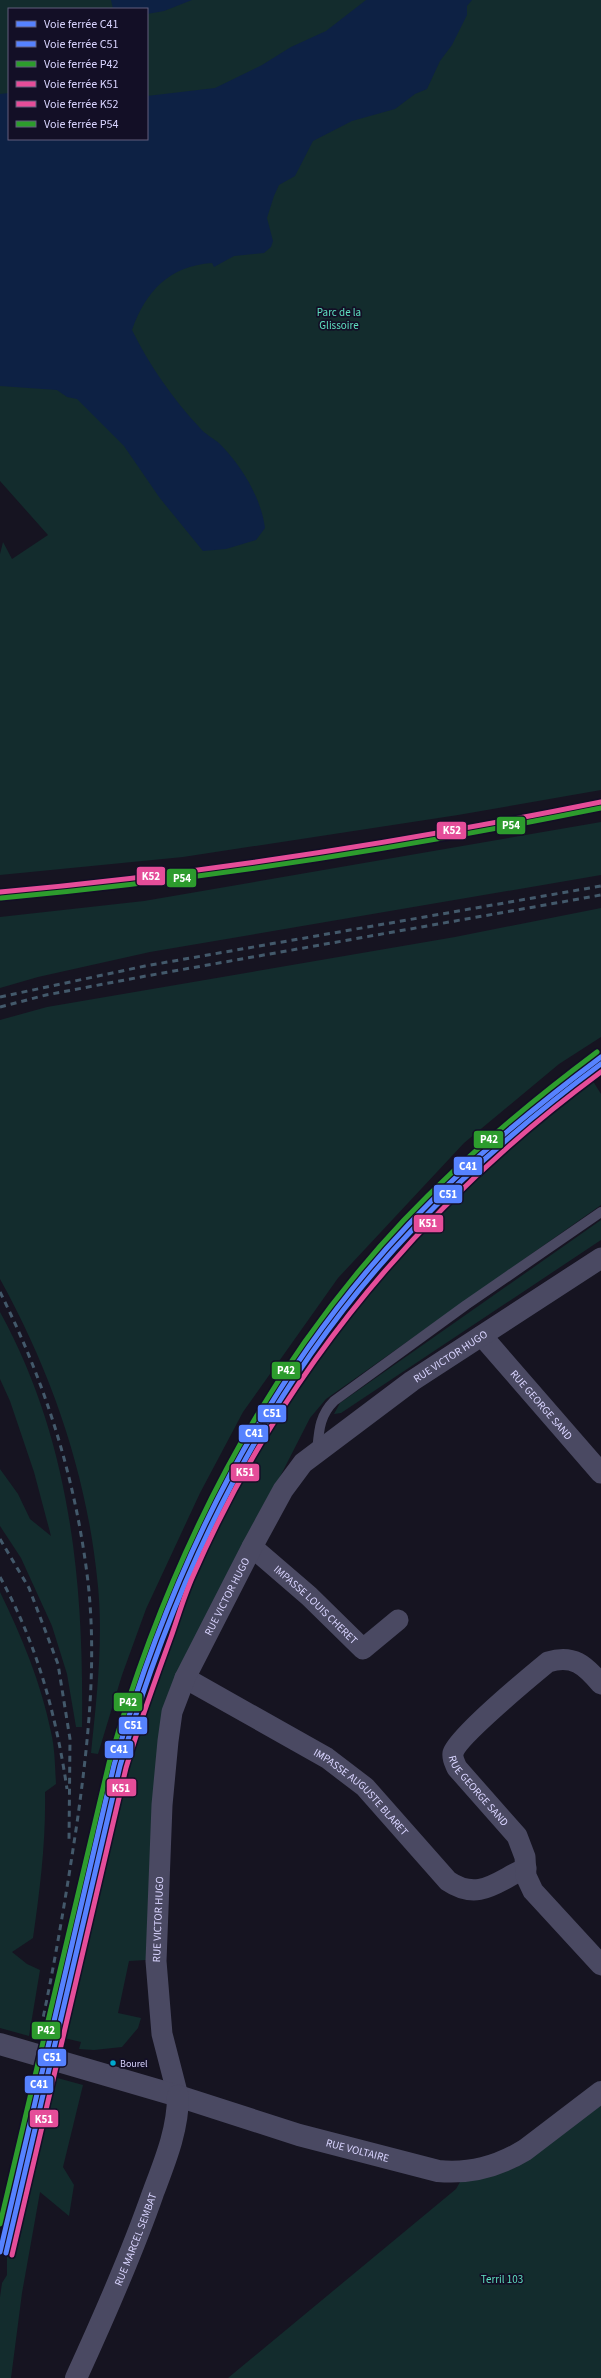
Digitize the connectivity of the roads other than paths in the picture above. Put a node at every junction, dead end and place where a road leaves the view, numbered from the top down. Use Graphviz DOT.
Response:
graph roads {
  1 [pos="601,1212"];
  2 [pos="601,1258"];
  3 [pos="482,1336"];
  4 [pos="317,1452"];
  5 [pos="601,1473"];
  6 [pos="252,1547"];
  7 [pos="398,1620"];
  8 [pos="185,1678"];
  9 [pos="601,1684"];
  10 [pos="526,1868"];
  11 [pos="601,1965"];
  12 [pos="0,2044"];
  13 [pos="601,2092"];
  14 [pos="178,2096"];
  15 [pos="76,2378"];
  1 -- 4 [label="lane"];
  2 -- 3 [label="street, RUE VICTOR HUGO"];
  3 -- 4 [label="street, RUE VICTOR HUGO"];
  3 -- 5 [label="street, RUE GEORGE SAND"];
  4 -- 6 [label="street, RUE VICTOR HUGO"];
  6 -- 7 [label="street, IMPASSE LOUIS CHERET"];
  6 -- 8 [label="street, RUE VICTOR HUGO"];
  8 -- 10 [label="street, IMPASSE AUGUSTE BLARET"];
  8 -- 14 [label="street, RUE VICTOR HUGO"];
  9 -- 10 [label="street, RUE GEORGE SAND"];
  10 -- 11 [label="street, RUE GEORGE SAND"];
  12 -- 14 [label="street, RUE VOLTAIRE"];
  13 -- 14 [label="street, RUE VOLTAIRE"];
  14 -- 15 [label="street, RUE MARCEL SEMBAT"];
}
